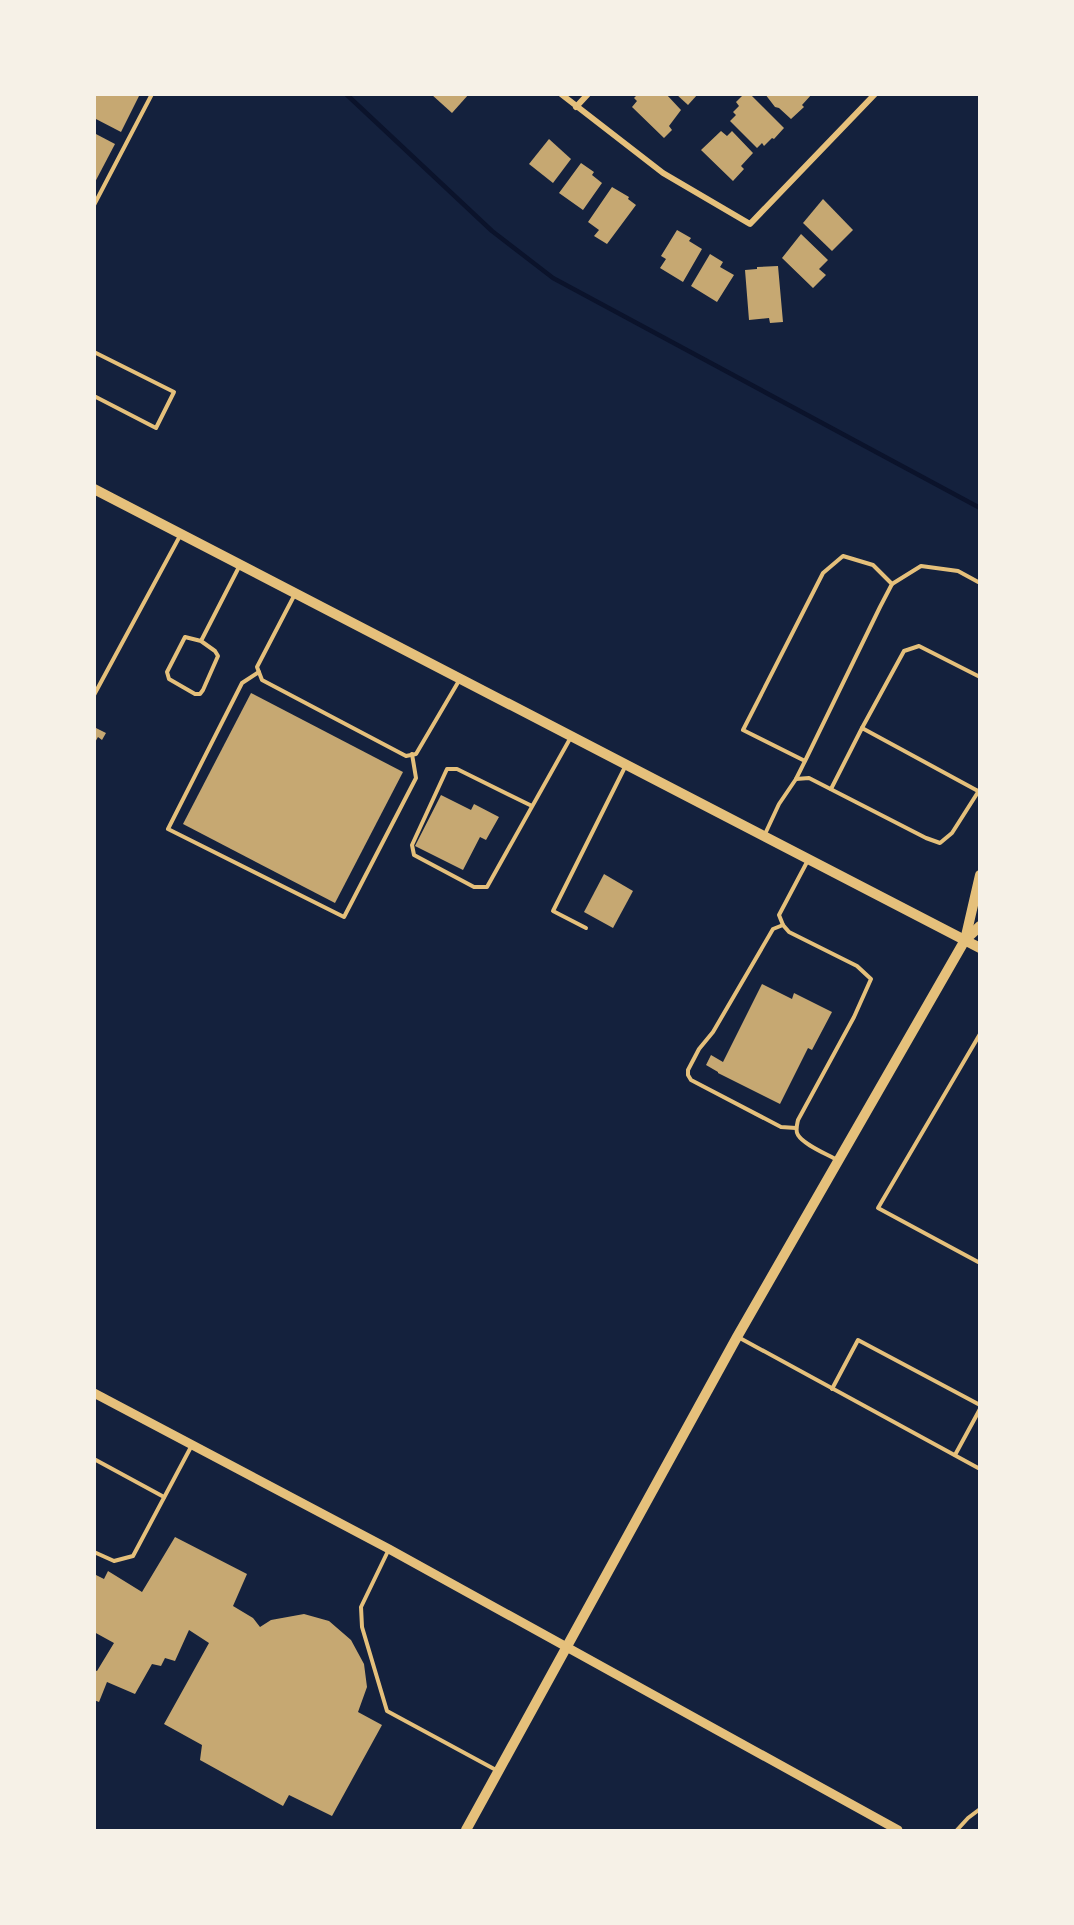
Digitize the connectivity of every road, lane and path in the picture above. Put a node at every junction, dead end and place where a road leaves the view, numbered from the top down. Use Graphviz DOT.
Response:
graph roads {
  1 [pos="152,94"];
  2 [pos="561,94"];
  3 [pos="588,94"];
  4 [pos="875,94"];
  5 [pos="576,107"];
  6 [pos="94,205"];
  7 [pos="94,352"];
  8 [pos="94,396"];
  9 [pos="94,489"];
  10 [pos="181,534"];
  11 [pos="241,564"];
  12 [pos="980,583"];
  13 [pos="892,584"];
  14 [pos="296,593"];
  15 [pos="201,641"];
  16 [pos="259,672"];
  17 [pos="980,677"];
  18 [pos="461,678"];
  19 [pos="94,695"];
  20 [pos="861,728"];
  21 [pos="571,736"];
  22 [pos="412,754"];
  23 [pos="805,761"];
  24 [pos="626,764"];
  25 [pos="796,779"];
  26 [pos="831,789"];
  27 [pos="979,790"];
  28 [pos="532,806"];
  29 [pos="764,836"];
  30 [pos="808,859"];
  31 [pos="980,875"];
  32 [pos="783,925"];
  33 [pos="980,926"];
  34 [pos="586,928"];
  35 [pos="965,940"];
  36 [pos="980,948"];
  37 [pos="980,1034"];
  38 [pos="796,1128"];
  39 [pos="838,1160"];
  40 [pos="980,1263"];
  41 [pos="737,1337"];
  42 [pos="832,1389"];
  43 [pos="94,1393"];
  44 [pos="980,1407"];
  45 [pos="192,1444"];
  46 [pos="955,1455"];
  47 [pos="94,1459"];
  48 [pos="980,1469"];
  49 [pos="164,1497"];
  50 [pos="389,1549"];
  51 [pos="94,1552"];
  52 [pos="567,1646"];
  53 [pos="498,1771"];
  54 [pos="980,1809"];
  55 [pos="466,1830"];
  56 [pos="898,1830"];
  57 [pos="957,1830"];
  1 -- 6 [label="lane"];
  2 -- 5 [label="street"];
  3 -- 5 [label="street"];
  4 -- 5 [label="street"];
  7 -- 8 [label="lane"];
  9 -- 10 [label="main road"];
  10 -- 11 [label="main road"];
  10 -- 19 [label="lane"];
  11 -- 14 [label="main road"];
  11 -- 15 [label="lane"];
  12 -- 13 [label="lane"];
  13 -- 23 [label="lane"];
  13 -- 23 [label="lane"];
  14 -- 16 [label="lane"];
  14 -- 18 [label="main road"];
  15 -- 15 [label="lane"];
  16 -- 22 [label="lane"];
  16 -- 22 [label="lane"];
  17 -- 20 [label="lane"];
  18 -- 21 [label="main road"];
  18 -- 22 [label="lane"];
  20 -- 26 [label="lane"];
  20 -- 27 [label="lane"];
  21 -- 24 [label="main road"];
  21 -- 28 [label="lane"];
  23 -- 25 [label="lane"];
  24 -- 29 [label="main road"];
  24 -- 34 [label="lane"];
  25 -- 26 [label="lane"];
  25 -- 29 [label="lane"];
  26 -- 27 [label="lane"];
  28 -- 28 [label="lane"];
  29 -- 30 [label="main road"];
  30 -- 32 [label="lane"];
  30 -- 35 [label="main road"];
  31 -- 35 [label="main road"];
  32 -- 38 [label="lane"];
  32 -- 38 [label="lane"];
  33 -- 35 [label="main road"];
  35 -- 36 [label="main road"];
  35 -- 39 [label="main road"];
  37 -- 40 [label="lane"];
  38 -- 39 [label="lane"];
  39 -- 41 [label="main road"];
  41 -- 42 [label="lane"];
  41 -- 52 [label="main road"];
  42 -- 44 [label="lane"];
  42 -- 46 [label="lane"];
  43 -- 45 [label="street"];
  44 -- 46 [label="lane"];
  45 -- 49 [label="lane"];
  45 -- 50 [label="street"];
  46 -- 48 [label="lane"];
  47 -- 49 [label="lane"];
  49 -- 51 [label="lane"];
  50 -- 52 [label="street"];
  50 -- 53 [label="lane"];
  52 -- 53 [label="main road"];
  52 -- 56 [label="street"];
  53 -- 55 [label="main road"];
  54 -- 57 [label="lane"];
}
